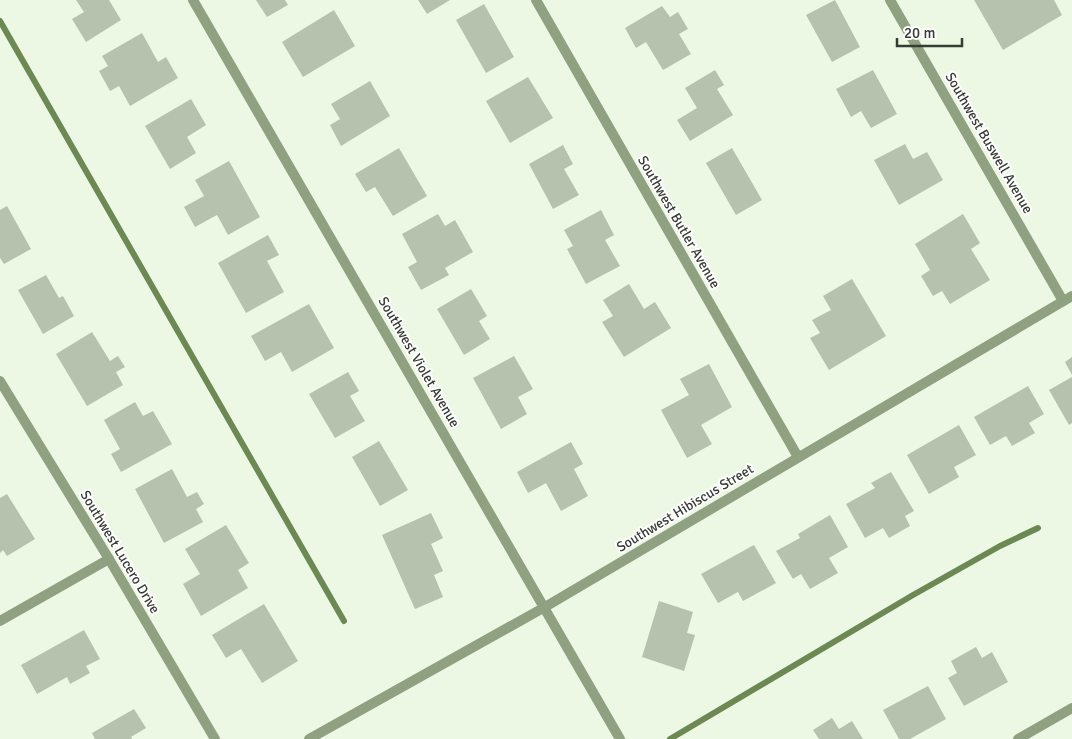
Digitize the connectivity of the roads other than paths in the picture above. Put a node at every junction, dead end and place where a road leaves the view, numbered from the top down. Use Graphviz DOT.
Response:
graph roads {
  1 [pos="193,0"];
  2 [pos="536,0"];
  3 [pos="890,0"];
  4 [pos="1068,298"];
  5 [pos="0,380"];
  6 [pos="798,457"];
  7 [pos="109,559"];
  8 [pos="545,607"];
  9 [pos="0,622"];
  10 [pos="1072,708"];
  11 [pos="215,739"];
  12 [pos="309,739"];
  13 [pos="620,739"];
  14 [pos="1018,739"];
  1 -- 8 [label="street, Southwest Violet Avenue"];
  2 -- 6 [label="street, Southwest Butler Avenue"];
  3 -- 4 [label="street, Southwest Buswell Avenue"];
  4 -- 6 [label="street, Southwest Hibiscus Street"];
  5 -- 7 [label="street, Southwest Lucero Drive"];
  6 -- 8 [label="street, Southwest Hibiscus Street"];
  7 -- 9 [label="street"];
  7 -- 11 [label="street, Southwest Lucero Drive"];
  8 -- 12 [label="street, Southwest Hibiscus Street"];
  8 -- 13 [label="street, Southwest Violet Avenue"];
  10 -- 14 [label="street"];
}
